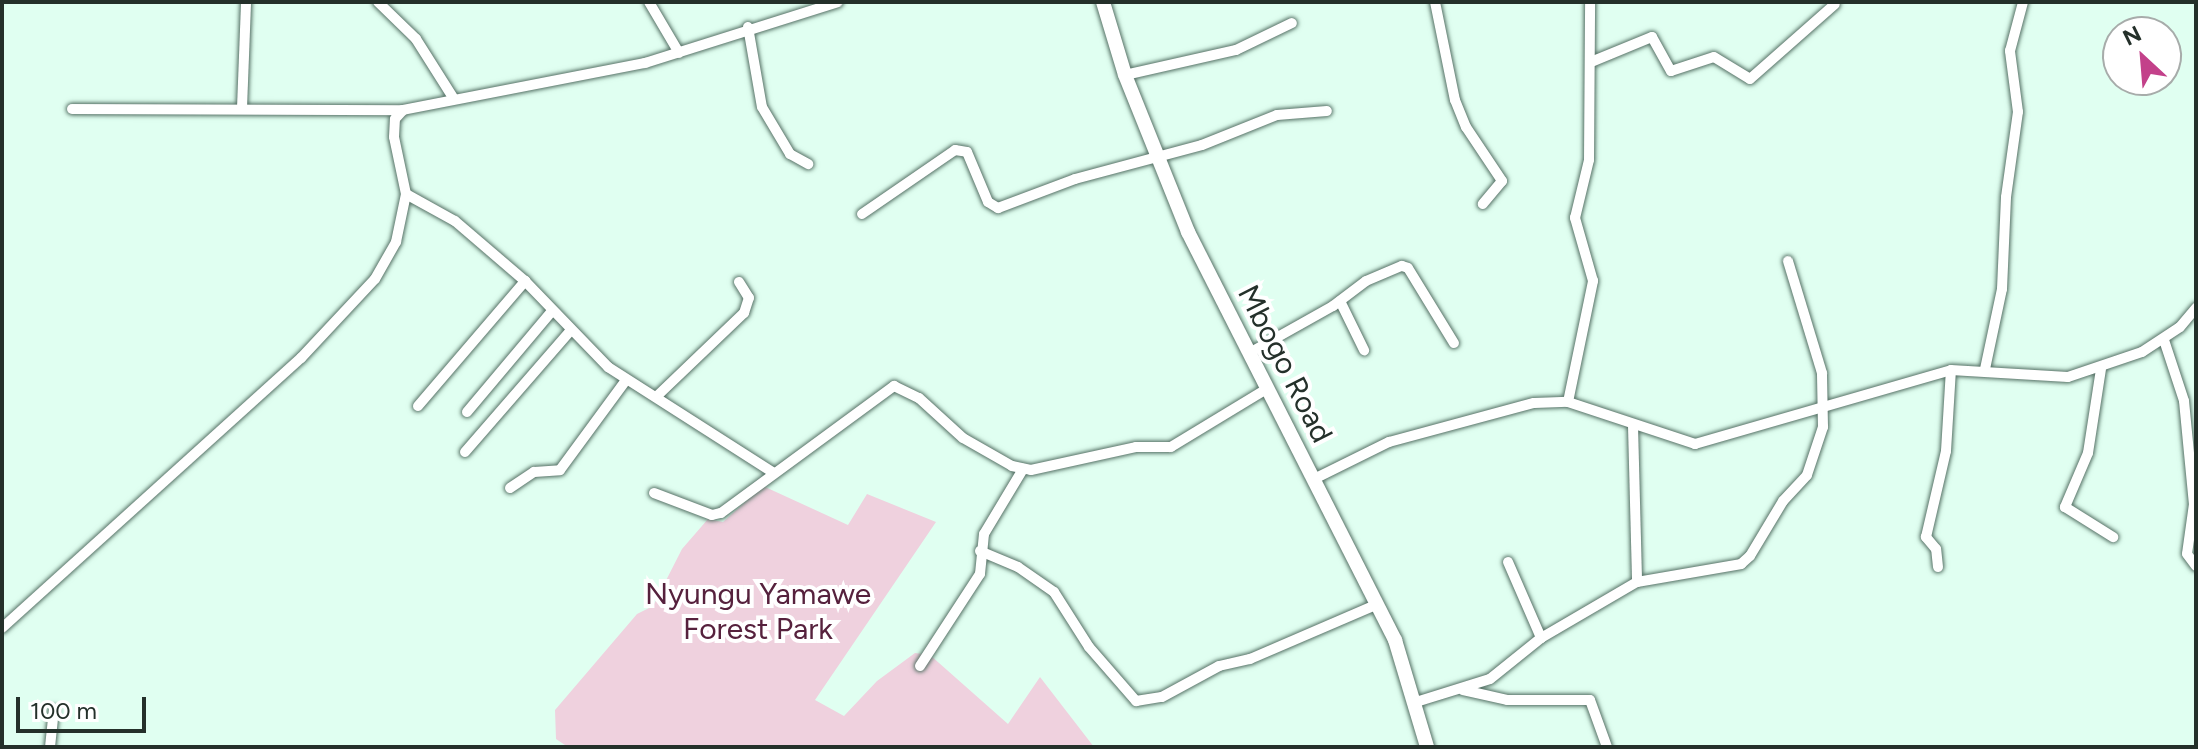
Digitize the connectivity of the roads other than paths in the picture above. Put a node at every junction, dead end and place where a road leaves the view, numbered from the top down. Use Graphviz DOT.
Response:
graph roads {
  1 [pos="246,2"];
  2 [pos="378,2"];
  3 [pos="649,2"];
  4 [pos="838,2"];
  5 [pos="1103,2"];
  6 [pos="1435,2"];
  7 [pos="1590,2"];
  8 [pos="2023,2"];
  9 [pos="1835,4"];
  10 [pos="1292,23"];
  11 [pos="748,27"];
  12 [pos="679,53"];
  13 [pos="1591,62"];
  14 [pos="1125,75"];
  15 [pos="454,99"];
  16 [pos="242,108"];
  17 [pos="72,109"];
  18 [pos="403,110"];
  19 [pos="1327,111"];
  20 [pos="1157,156"];
  21 [pos="808,164"];
  22 [pos="406,194"];
  23 [pos="1483,204"];
  24 [pos="862,214"];
  25 [pos="1788,261"];
  26 [pos="525,281"];
  27 [pos="739,282"];
  28 [pos="1340,301"];
  29 [pos="2196,308"];
  30 [pos="552,311"];
  31 [pos="571,330"];
  32 [pos="2164,340"];
  33 [pos="1454,343"];
  34 [pos="1364,350"];
  35 [pos="1251,352"];
  36 [pos="1985,369"];
  37 [pos="2101,369"];
  38 [pos="1951,370"];
  39 [pos="626,380"];
  40 [pos="1268,388"];
  41 [pos="656,397"];
  42 [pos="1568,402"];
  43 [pos="1825,405"];
  44 [pos="418,406"];
  45 [pos="467,412"];
  46 [pos="1633,426"];
  47 [pos="465,452"];
  48 [pos="1023,469"];
  49 [pos="772,472"];
  50 [pos="1314,479"];
  51 [pos="510,488"];
  52 [pos="654,493"];
  53 [pos="2113,537"];
  54 [pos="980,551"];
  55 [pos="1508,562"];
  56 [pos="2196,566"];
  57 [pos="1938,567"];
  58 [pos="1637,582"];
  59 [pos="1378,604"];
  60 [pos="2,628"];
  61 [pos="1541,638"];
  62 [pos="920,666"];
  63 [pos="1463,690"];
  64 [pos="1416,702"];
  65 [pos="54,710"];
  66 [pos="50,747"];
  67 [pos="1427,747"];
  68 [pos="1607,747"];
  1 -- 16 [label="street"];
  2 -- 15 [label="street"];
  3 -- 12 [label="street"];
  4 -- 11 [label="street"];
  5 -- 14 [label="main road, Mbogo Road"];
  6 -- 23 [label="street"];
  7 -- 13 [label="street"];
  8 -- 36 [label="street"];
  9 -- 13 [label="street"];
  10 -- 14 [label="street"];
  11 -- 12 [label="street"];
  11 -- 21 [label="street"];
  12 -- 15 [label="street"];
  13 -- 42 [label="street"];
  14 -- 20 [label="main road, Mbogo Road"];
  15 -- 18 [label="street"];
  16 -- 17 [label="street"];
  16 -- 18 [label="street"];
  18 -- 22 [label="street"];
  19 -- 20 [label="street"];
  20 -- 24 [label="street"];
  20 -- 35 [label="main road, Mbogo Road"];
  22 -- 26 [label="street"];
  22 -- 60 [label="street"];
  25 -- 43 [label="street"];
  26 -- 30 [label="street"];
  26 -- 44 [label="street"];
  27 -- 41 [label="street"];
  28 -- 33 [label="street"];
  28 -- 34 [label="street"];
  28 -- 35 [label="street"];
  29 -- 32 [label="street"];
  30 -- 31 [label="street"];
  30 -- 45 [label="street"];
  31 -- 39 [label="street"];
  31 -- 47 [label="street"];
  32 -- 37 [label="street"];
  32 -- 56 [label="street"];
  35 -- 40 [label="main road, Mbogo Road"];
  36 -- 37 [label="street"];
  36 -- 38 [label="street"];
  37 -- 53 [label="street"];
  38 -- 43 [label="street"];
  38 -- 57 [label="street"];
  39 -- 41 [label="street"];
  39 -- 51 [label="street"];
  40 -- 48 [label="street"];
  40 -- 50 [label="main road, Mbogo Road"];
  41 -- 49 [label="street"];
  42 -- 46 [label="street"];
  42 -- 50 [label="street"];
  43 -- 46 [label="street"];
  43 -- 58 [label="street"];
  46 -- 58 [label="street"];
  48 -- 49 [label="street"];
  48 -- 54 [label="street"];
  49 -- 52 [label="street"];
  50 -- 59 [label="main road, Mbogo Road"];
  54 -- 59 [label="street"];
  54 -- 62 [label="street"];
  55 -- 61 [label="street"];
  58 -- 61 [label="street"];
  59 -- 64 [label="main road, Mbogo Road"];
  61 -- 63 [label="street"];
  63 -- 64 [label="street"];
  63 -- 68 [label="street"];
  64 -- 67 [label="main road, Mbogo Road"];
  65 -- 66 [label="street"];
}
